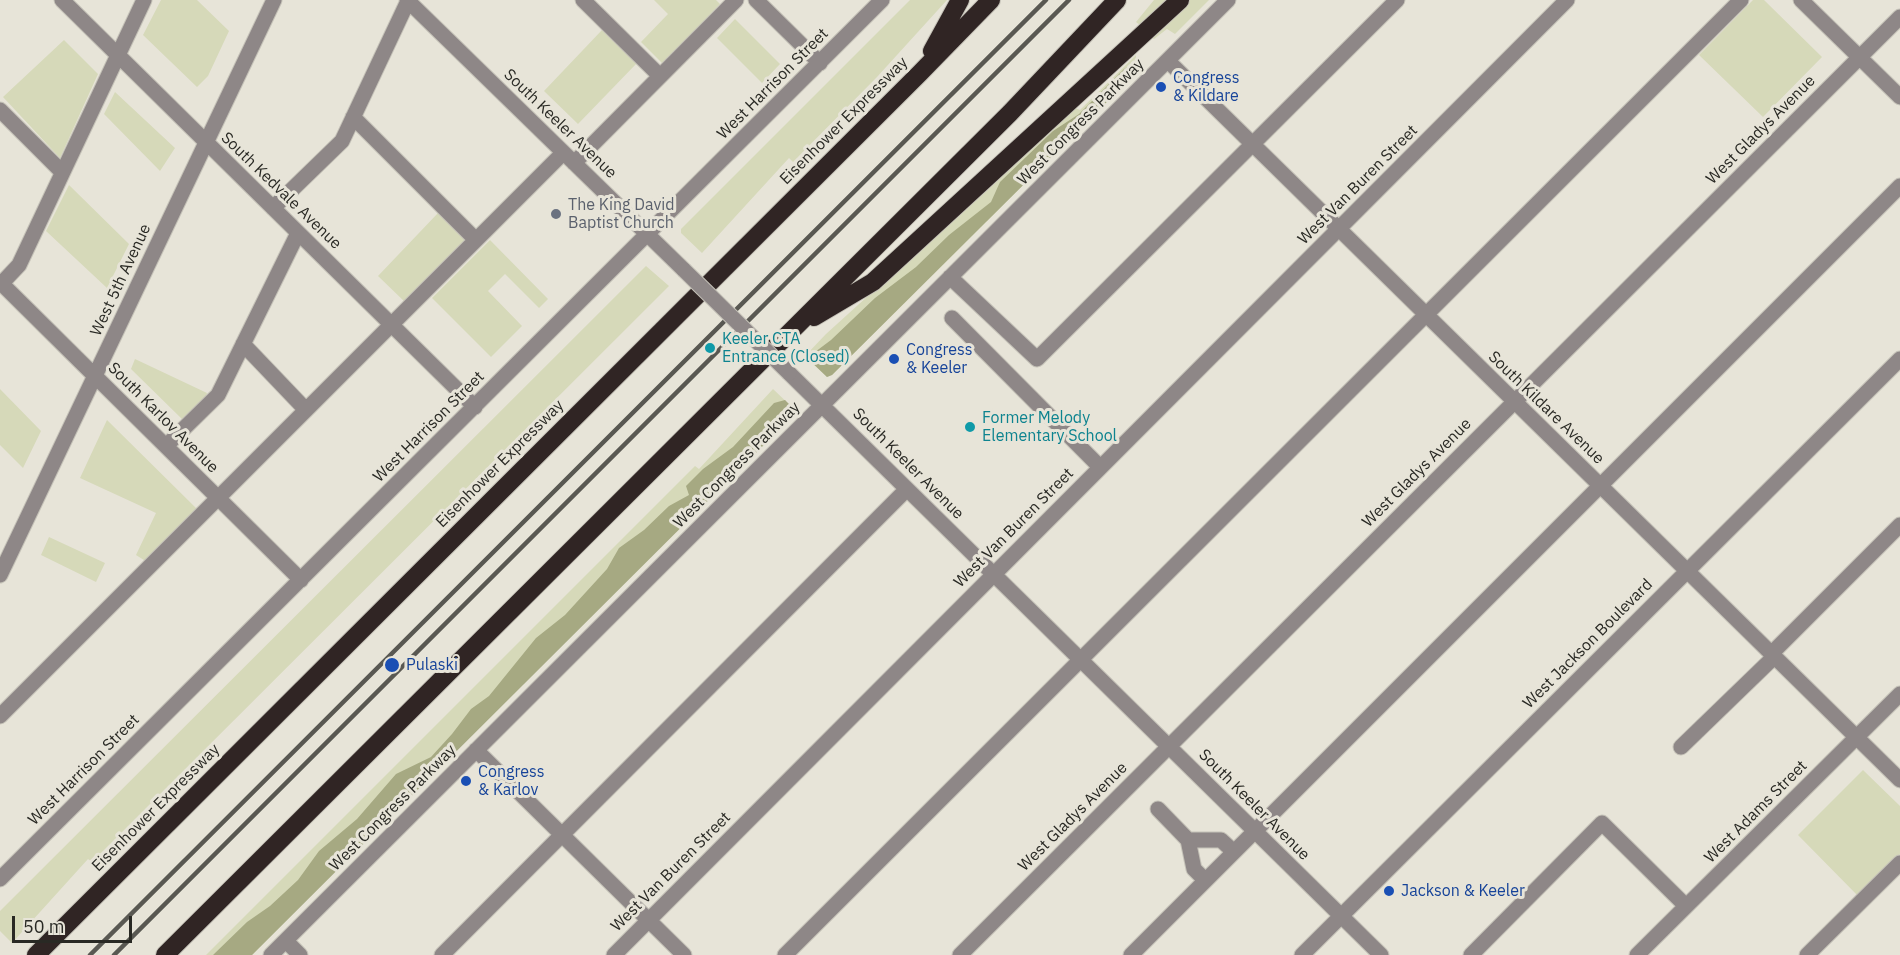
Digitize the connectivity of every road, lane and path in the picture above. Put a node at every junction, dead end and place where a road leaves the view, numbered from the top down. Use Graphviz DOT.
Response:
graph roads {
  1 [pos="62,0"];
  2 [pos="144,0"];
  3 [pos="274,0"];
  4 [pos="408,0"];
  5 [pos="583,0"];
  6 [pos="736,0"];
  7 [pos="756,0"];
  8 [pos="882,0"];
  9 [pos="960,0"];
  10 [pos="991,0"];
  11 [pos="1117,0"];
  12 [pos="1180,0"];
  13 [pos="1228,0"];
  14 [pos="1397,0"];
  15 [pos="1567,0"];
  16 [pos="1741,0"];
  17 [pos="1801,0"];
  18 [pos="1900,17"];
  19 [pos="118,55"];
  20 [pos="1860,57"];
  21 [pos="1168,61"];
  22 [pos="820,63"];
  23 [pos="920,73"];
  24 [pos="660,76"];
  25 [pos="1900,97"];
  26 [pos="0,110"];
  27 [pos="353,117"];
  28 [pos="206,142"];
  29 [pos="1252,144"];
  30 [pos="568,158"];
  31 [pos="62,172"];
  32 [pos="1900,186"];
  33 [pos="273,208"];
  34 [pos="1339,229"];
  35 [pos="298,232"];
  36 [pos="648,234"];
  37 [pos="476,240"];
  38 [pos="950,277"];
  39 [pos="1,283"];
  40 [pos="1426,315"];
  41 [pos="952,318"];
  42 [pos="391,324"];
  43 [pos="792,330"];
  44 [pos="243,344"];
  45 [pos="1900,359"];
  46 [pos="95,376"];
  47 [pos="1515,402"];
  48 [pos="823,405"];
  49 [pos="475,407"];
  50 [pos="306,410"];
  51 [pos="166,446"];
  52 [pos="1101,467"];
  53 [pos="1600,486"];
  54 [pos="908,489"];
  55 [pos="218,498"];
  56 [pos="1900,525"];
  57 [pos="1687,571"];
  58 [pos="993,573"];
  59 [pos="0,575"];
  60 [pos="301,580"];
  61 [pos="1773,655"];
  62 [pos="1081,659"];
  63 [pos="1900,694"];
  64 [pos="0,716"];
  65 [pos="1856,737"];
  66 [pos="1169,747"];
  67 [pos="1681,747"];
  68 [pos="476,750"];
  69 [pos="1900,780"];
  70 [pos="1158,808"];
  71 [pos="1255,831"];
  72 [pos="562,835"];
  73 [pos="1188,840"];
  74 [pos="1233,852"];
  75 [pos="1900,862"];
  76 [pos="0,879"];
  77 [pos="1205,880"];
  78 [pos="1686,906"];
  79 [pos="1341,916"];
  80 [pos="649,921"];
  81 [pos="286,941"];
  82 [pos="36,955"];
  83 [pos="165,955"];
  84 [pos="271,955"];
  85 [pos="300,955"];
  86 [pos="442,955"];
  87 [pos="614,955"];
  88 [pos="684,955"];
  89 [pos="785,955"];
  90 [pos="960,955"];
  91 [pos="1131,955"];
  92 [pos="1302,955"];
  93 [pos="1381,955"];
  94 [pos="1471,955"];
  95 [pos="1637,955"];
  96 [pos="1807,955"];
  1 -- 19 [label="street, South Kedvale Avenue"];
  2 -- 19 [label="street"];
  3 -- 28 [label="street, West 5th Avenue"];
  4 -- 27 [label="street"];
  4 -- 30 [label="street, South Keeler Avenue"];
  5 -- 24 [label="street"];
  6 -- 24 [label="street"];
  7 -- 22 [label="street"];
  8 -- 22 [label="street, West Harrison Street"];
  9 -- 23 [label="highway"];
  10 -- 23 [label="highway, Eisenhower Expressway"];
  11 -- 43 [label="highway"];
  12 -- 43 [label="highway"];
  13 -- 21 [label="street, West Congress Parkway"];
  14 -- 29 [label="street"];
  15 -- 34 [label="street, West Van Buren Street"];
  16 -- 40 [label="street"];
  17 -- 20 [label="street"];
  18 -- 20 [label="street, West Gladys Avenue"];
  19 -- 28 [label="street, South Kedvale Avenue"];
  19 -- 31 [label="street"];
  20 -- 25 [label="street"];
  20 -- 47 [label="street, West Gladys Avenue"];
  21 -- 29 [label="street, South Kildare Avenue"];
  21 -- 38 [label="street, West Congress Parkway"];
  22 -- 36 [label="street, West Harrison Street"];
  23 -- 82 [label="highway, Eisenhower Expressway"];
  24 -- 30 [label="street"];
  26 -- 31 [label="street"];
  27 -- 33 [label="street"];
  27 -- 37 [label="street"];
  28 -- 33 [label="street, South Kedvale Avenue"];
  28 -- 46 [label="street, West 5th Avenue"];
  29 -- 34 [label="street, South Kildare Avenue"];
  29 -- 38 [label="street"];
  30 -- 36 [label="street, South Keeler Avenue"];
  30 -- 37 [label="street"];
  31 -- 39 [label="street"];
  32 -- 53 [label="street"];
  33 -- 35 [label="street, South Kedvale Avenue"];
  34 -- 40 [label="street, South Kildare Avenue"];
  34 -- 52 [label="street, West Van Buren Street"];
  35 -- 42 [label="street, South Kedvale Avenue"];
  35 -- 44 [label="street"];
  36 -- 48 [label="street, South Keeler Avenue, bridge"];
  36 -- 49 [label="street, West Harrison Street"];
  37 -- 42 [label="street"];
  38 -- 48 [label="street, West Congress Parkway"];
  39 -- 46 [label="street, South Karlov Avenue"];
  40 -- 47 [label="street, South Kildare Avenue"];
  40 -- 62 [label="street"];
  41 -- 52 [label="street"];
  42 -- 49 [label="street, South Kedvale Avenue"];
  42 -- 50 [label="street"];
  43 -- 83 [label="highway"];
  44 -- 50 [label="street"];
  44 -- 51 [label="street"];
  45 -- 57 [label="street, West Jackson Boulevard"];
  46 -- 51 [label="street, South Karlov Avenue"];
  46 -- 59 [label="street, West 5th Avenue"];
  47 -- 53 [label="street, South Kildare Avenue"];
  47 -- 66 [label="street, West Gladys Avenue"];
  48 -- 54 [label="street, South Keeler Avenue"];
  48 -- 68 [label="street, West Congress Parkway"];
  49 -- 60 [label="street, West Harrison Street"];
  50 -- 55 [label="street"];
  51 -- 55 [label="street, South Karlov Avenue"];
  52 -- 58 [label="street, West Van Buren Street"];
  53 -- 57 [label="street, South Kildare Avenue"];
  53 -- 71 [label="street"];
  54 -- 58 [label="street, South Keeler Avenue"];
  54 -- 72 [label="street"];
  55 -- 60 [label="street, South Karlov Avenue"];
  55 -- 64 [label="street"];
  56 -- 61 [label="street"];
  57 -- 61 [label="street, South Kildare Avenue"];
  57 -- 79 [label="street, West Jackson Boulevard"];
  58 -- 62 [label="street, South Keeler Avenue"];
  58 -- 80 [label="street, West Van Buren Street"];
  60 -- 76 [label="street, West Harrison Street"];
  61 -- 65 [label="street, South Kildare Avenue"];
  61 -- 67 [label="street"];
  62 -- 66 [label="street, South Keeler Avenue"];
  62 -- 89 [label="street"];
  63 -- 65 [label="street, West Adams Street"];
  65 -- 69 [label="street, South Kildare Avenue"];
  65 -- 78 [label="street, West Adams Street"];
  66 -- 71 [label="street, South Keeler Avenue"];
  66 -- 90 [label="street, West Gladys Avenue"];
  68 -- 72 [label="street"];
  68 -- 81 [label="street, West Congress Parkway"];
  70 -- 73 [label="street"];
  71 -- 74 [label="street"];
  71 -- 79 [label="street, South Keeler Avenue"];
  72 -- 80 [label="street"];
  72 -- 86 [label="street"];
  73 -- 74 [label="street"];
  73 -- 77 [label="street"];
  74 -- 77 [label="street"];
  75 -- 96 [label="street"];
  77 -- 91 [label="street"];
  78 -- 94 [label="street"];
  78 -- 95 [label="street, West Adams Street"];
  79 -- 92 [label="street, West Jackson Boulevard"];
  79 -- 93 [label="street, South Keeler Avenue"];
  80 -- 87 [label="street, West Van Buren Street"];
  80 -- 88 [label="street"];
  81 -- 84 [label="street, West Congress Parkway"];
  81 -- 85 [label="street"];
}
